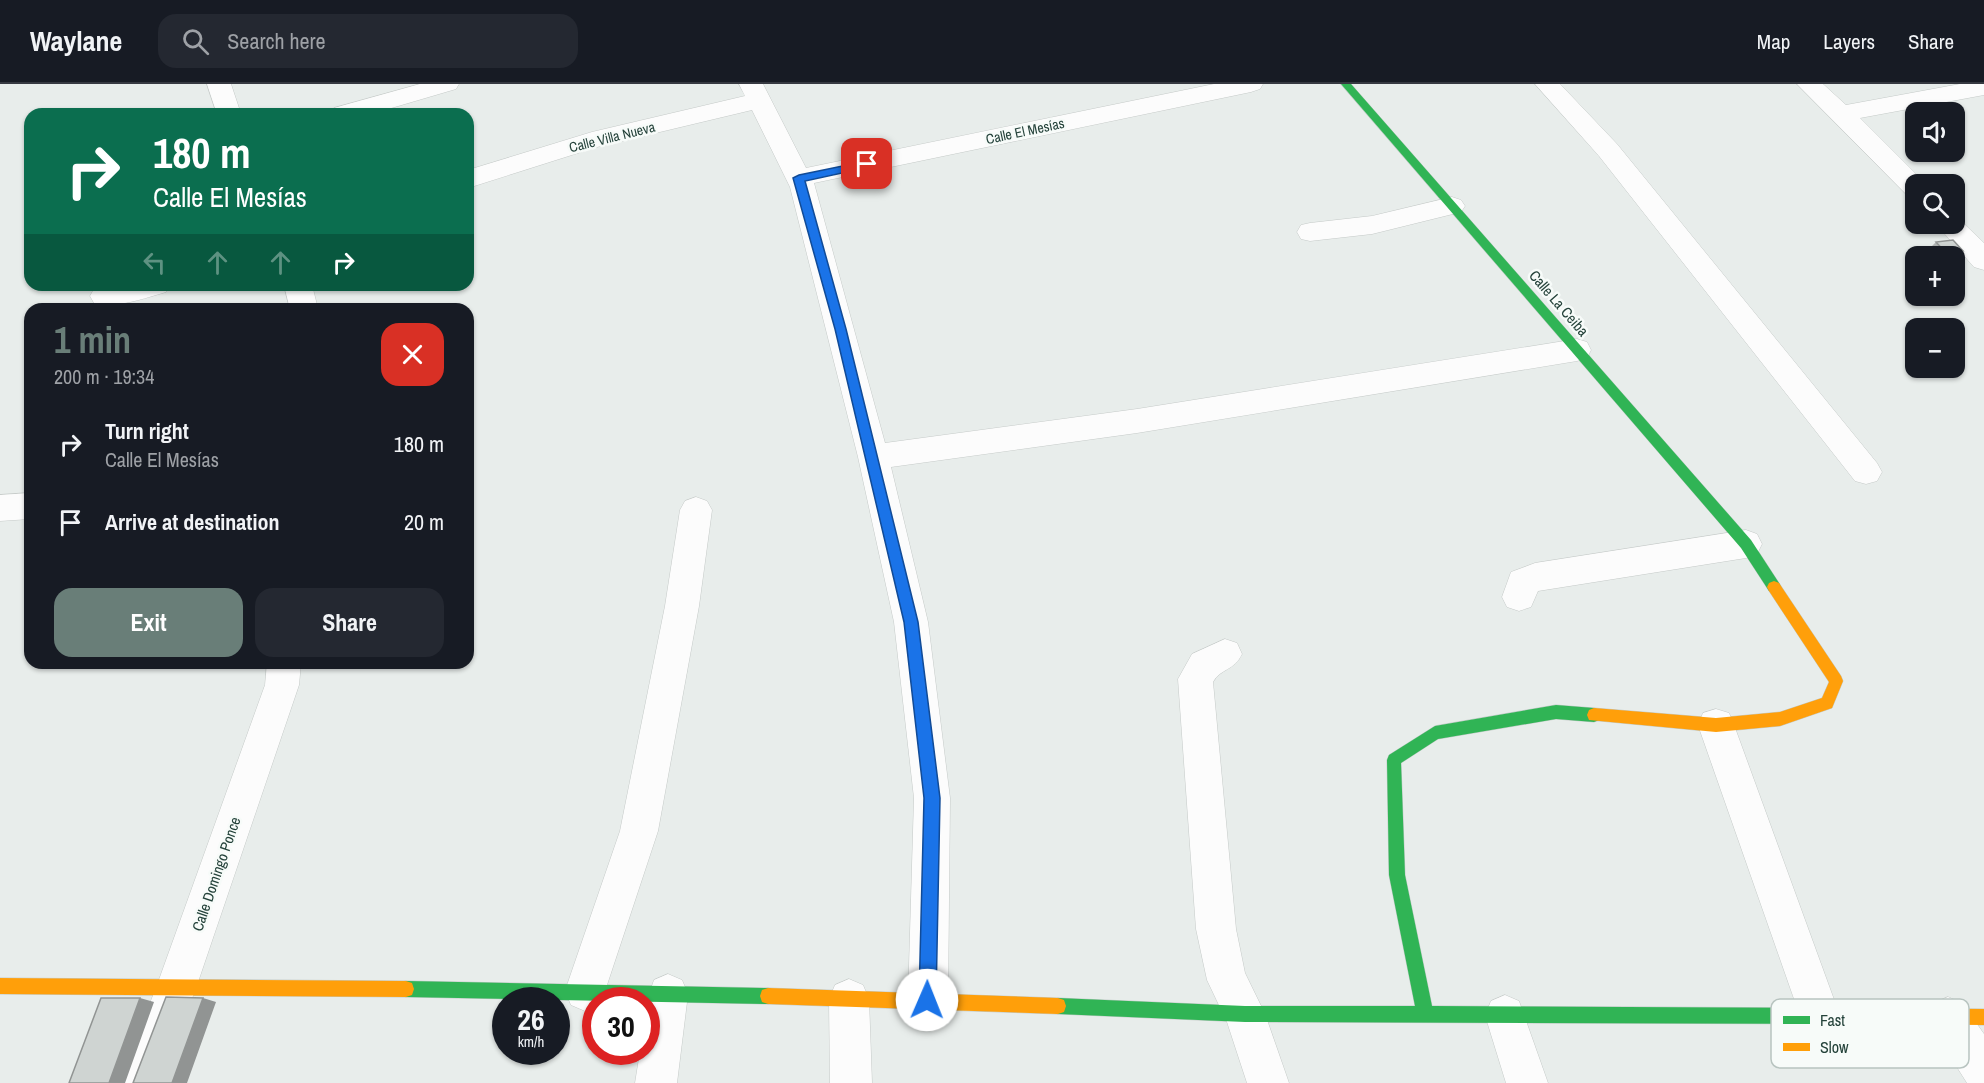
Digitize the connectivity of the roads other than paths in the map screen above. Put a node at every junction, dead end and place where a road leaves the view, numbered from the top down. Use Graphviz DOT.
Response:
graph roads {
  1 [pos="219,84"];
  2 [pos="447,84"];
  3 [pos="1251,84"];
  4 [pos="1346,84"];
  5 [pos="1547,84"];
  6 [pos="1809,84"];
  7 [pos="1984,87"];
  8 [pos="755,89"];
  9 [pos="227,108"];
  10 [pos="363,108"];
  11 [pos="1841,114"];
  12 [pos="474,177"];
  13 [pos="799,178"];
  14 [pos="1905,178"];
  15 [pos="1452,206"];
  16 [pos="1310,232"];
  17 [pos="1959,234"];
  18 [pos="1984,260"];
  19 [pos="128,291"];
  20 [pos="104,296"];
  21 [pos="1577,350"];
  22 [pos="873,457"];
  23 [pos="1866,472"];
  24 [pos="24,506"];
  25 [pos="0,508"];
  26 [pos="696,510"];
  27 [pos="1746,544"];
  28 [pos="1519,597"];
  29 [pos="1225,654"];
  30 [pos="283,669"];
  31 [pos="1716,725"];
  32 [pos="0,986"];
  33 [pos="586,987"];
  34 [pos="176,988"];
  35 [pos="582,991"];
  36 [pos="660,994"];
  37 [pos="668,994"];
  38 [pos="849,999"];
  39 [pos="1814,999"];
  40 [pos="927,1000"];
  41 [pos="1245,1014"];
  42 [pos="1425,1015"];
  43 [pos="1504,1015"];
  44 [pos="1771,1016"];
  45 [pos="1969,1026"];
  46 [pos="1984,1071"];
  47 [pos="139,1083"];
  48 [pos="656,1083"];
  49 [pos="850,1083"];
  50 [pos="1268,1083"];
  51 [pos="1527,1083"];
  1 -- 9 [label="street"];
  2 -- 10 [label="street"];
  3 -- 13 [label="street, Calle El Mesías"];
  4 -- 15 [label="street, Calle La Ceiba"];
  5 -- 23 [label="street"];
  6 -- 11 [label="street"];
  7 -- 11 [label="street"];
  8 -- 12 [label="street, Calle Villa Nueva"];
  8 -- 13 [label="street"];
  11 -- 14 [label="street"];
  13 -- 22 [label="street"];
  15 -- 16 [label="street"];
  15 -- 21 [label="street, Calle La Ceiba"];
  17 -- 18 [label="street"];
  19 -- 20 [label="street"];
  21 -- 22 [label="street"];
  21 -- 27 [label="street, Calle La Ceiba"];
  22 -- 40 [label="street"];
  24 -- 25 [label="street"];
  26 -- 33 [label="street"];
  27 -- 28 [label="street"];
  27 -- 31 [label="street, Calle La Ceiba"];
  29 -- 41 [label="street"];
  30 -- 34 [label="street, Calle Domingo Ponce"];
  31 -- 39 [label="street"];
  31 -- 42 [label="street"];
  32 -- 34 [label="street"];
  34 -- 35 [label="street"];
  34 -- 47 [label="street, Calle Domingo Ponce"];
  36 -- 37 [label="street"];
  37 -- 38 [label="street"];
  37 -- 48 [label="street"];
  38 -- 40 [label="street"];
  38 -- 49 [label="street"];
  40 -- 41 [label="street"];
  41 -- 42 [label="street"];
  41 -- 50 [label="street"];
  42 -- 43 [label="street"];
  43 -- 44 [label="street"];
  43 -- 51 [label="street"];
  45 -- 46 [label="street"];
}
